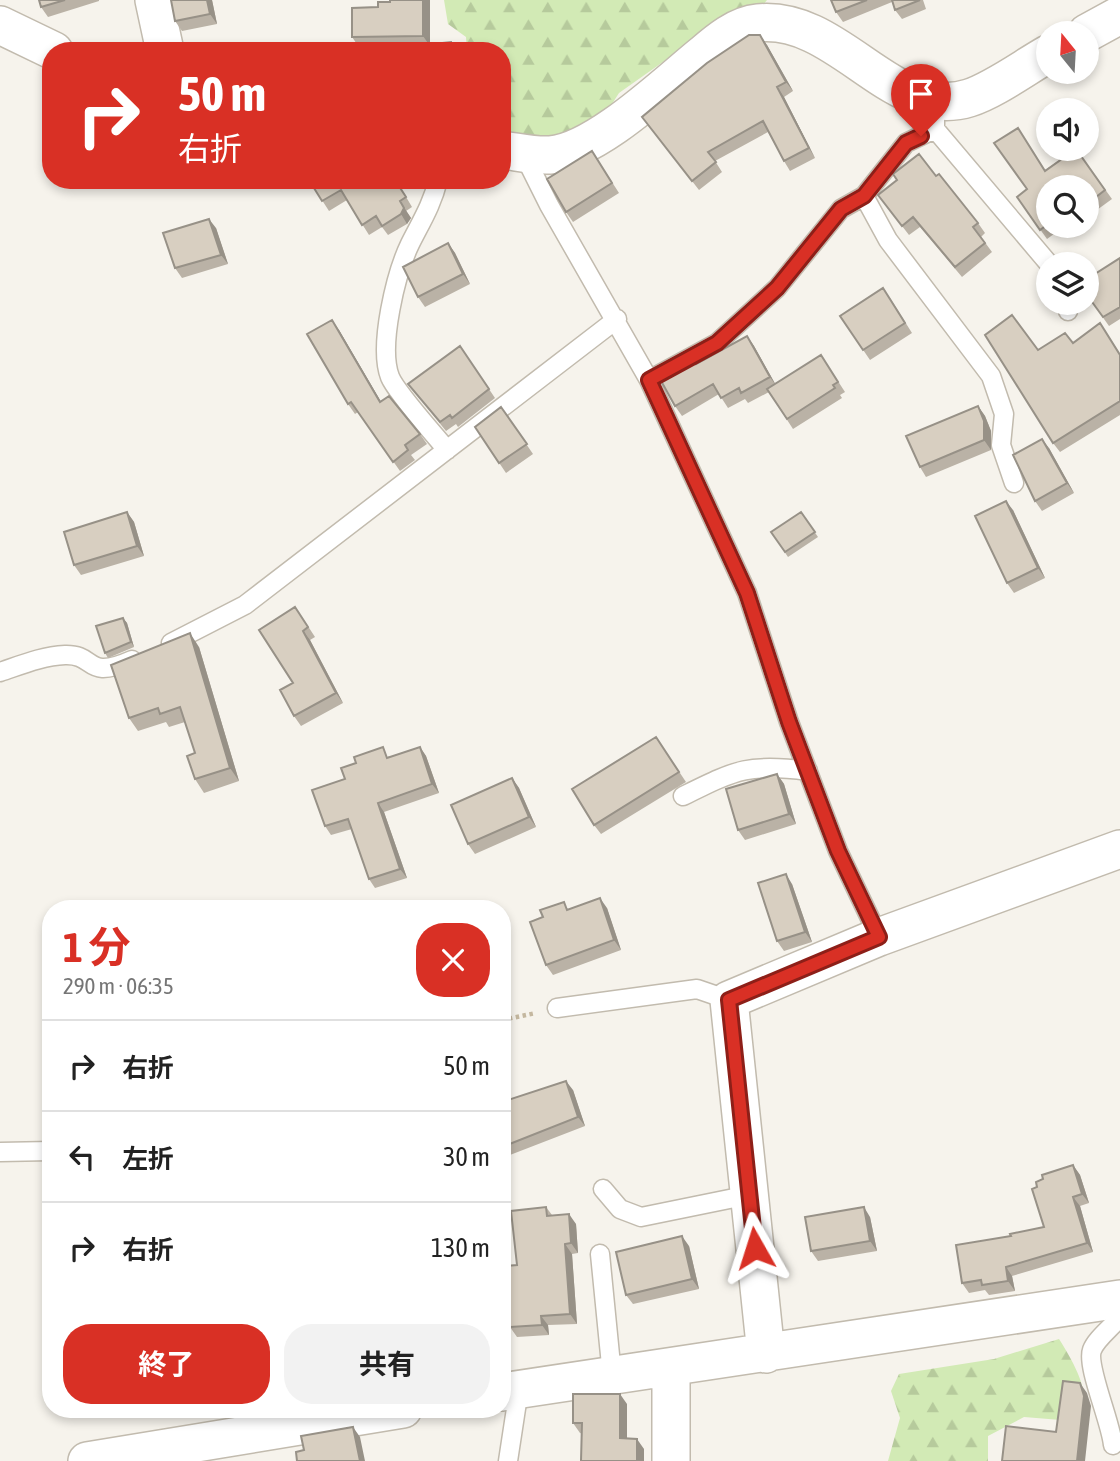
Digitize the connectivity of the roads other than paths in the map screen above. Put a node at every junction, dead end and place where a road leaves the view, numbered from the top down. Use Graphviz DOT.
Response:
graph roads {
  1 [pos="154,0"];
  2 [pos="1120,15"];
  3 [pos="0,25"];
  4 [pos="1099,26"];
  5 [pos="162,42"];
  6 [pos="42,45"];
  7 [pos="1036,61"];
  8 [pos="935,116"];
  9 [pos="513,151"];
  10 [pos="436,189"];
  11 [pos="864,196"];
  12 [pos="1040,252"];
  13 [pos="617,319"];
  14 [pos="649,380"];
  15 [pos="447,450"];
  16 [pos="1014,483"];
  17 [pos="0,672"];
  18 [pos="808,771"];
  19 [pos="683,796"];
  20 [pos="1120,849"];
  21 [pos="879,937"];
  22 [pos="729,1000"];
  23 [pos="557,1008"];
  24 [pos="42,1151"];
  25 [pos="0,1152"];
  26 [pos="603,1189"];
  27 [pos="749,1195"];
  28 [pos="600,1254"];
  29 [pos="1120,1299"];
  30 [pos="1120,1317"];
  31 [pos="766,1354"];
  32 [pos="671,1367"];
  33 [pos="612,1375"];
  34 [pos="511,1391"];
  35 [pos="348,1418"];
  36 [pos="510,1418"];
  37 [pos="1113,1445"];
  38 [pos="87,1461"];
  39 [pos="508,1461"];
  40 [pos="671,1461"];
  1 -- 5 [label="street"];
  2 -- 4 [label="street"];
  3 -- 6 [label="street"];
  7 -- 8 [label="street"];
  8 -- 9 [label="street"];
  8 -- 11 [label="lane"];
  8 -- 12 [label="lane"];
  9 -- 13 [label="lane"];
  10 -- 15 [label="lane"];
  11 -- 14 [label="lane"];
  11 -- 16 [label="lane"];
  13 -- 14 [label="lane"];
  13 -- 15 [label="lane"];
  14 -- 18 [label="lane"];
  15 -- 17 [label="lane"];
  18 -- 19 [label="lane"];
  18 -- 21 [label="lane"];
  20 -- 21 [label="street"];
  21 -- 22 [label="street"];
  22 -- 23 [label="lane"];
  22 -- 27 [label="street"];
  24 -- 25 [label="lane"];
  26 -- 27 [label="lane"];
  27 -- 31 [label="street"];
  28 -- 33 [label="lane"];
  29 -- 31 [label="street"];
  30 -- 37 [label="lane"];
  31 -- 32 [label="street"];
  32 -- 33 [label="street"];
  32 -- 40 [label="street"];
  33 -- 34 [label="street"];
  35 -- 38 [label="street"];
  36 -- 39 [label="lane"];
}
